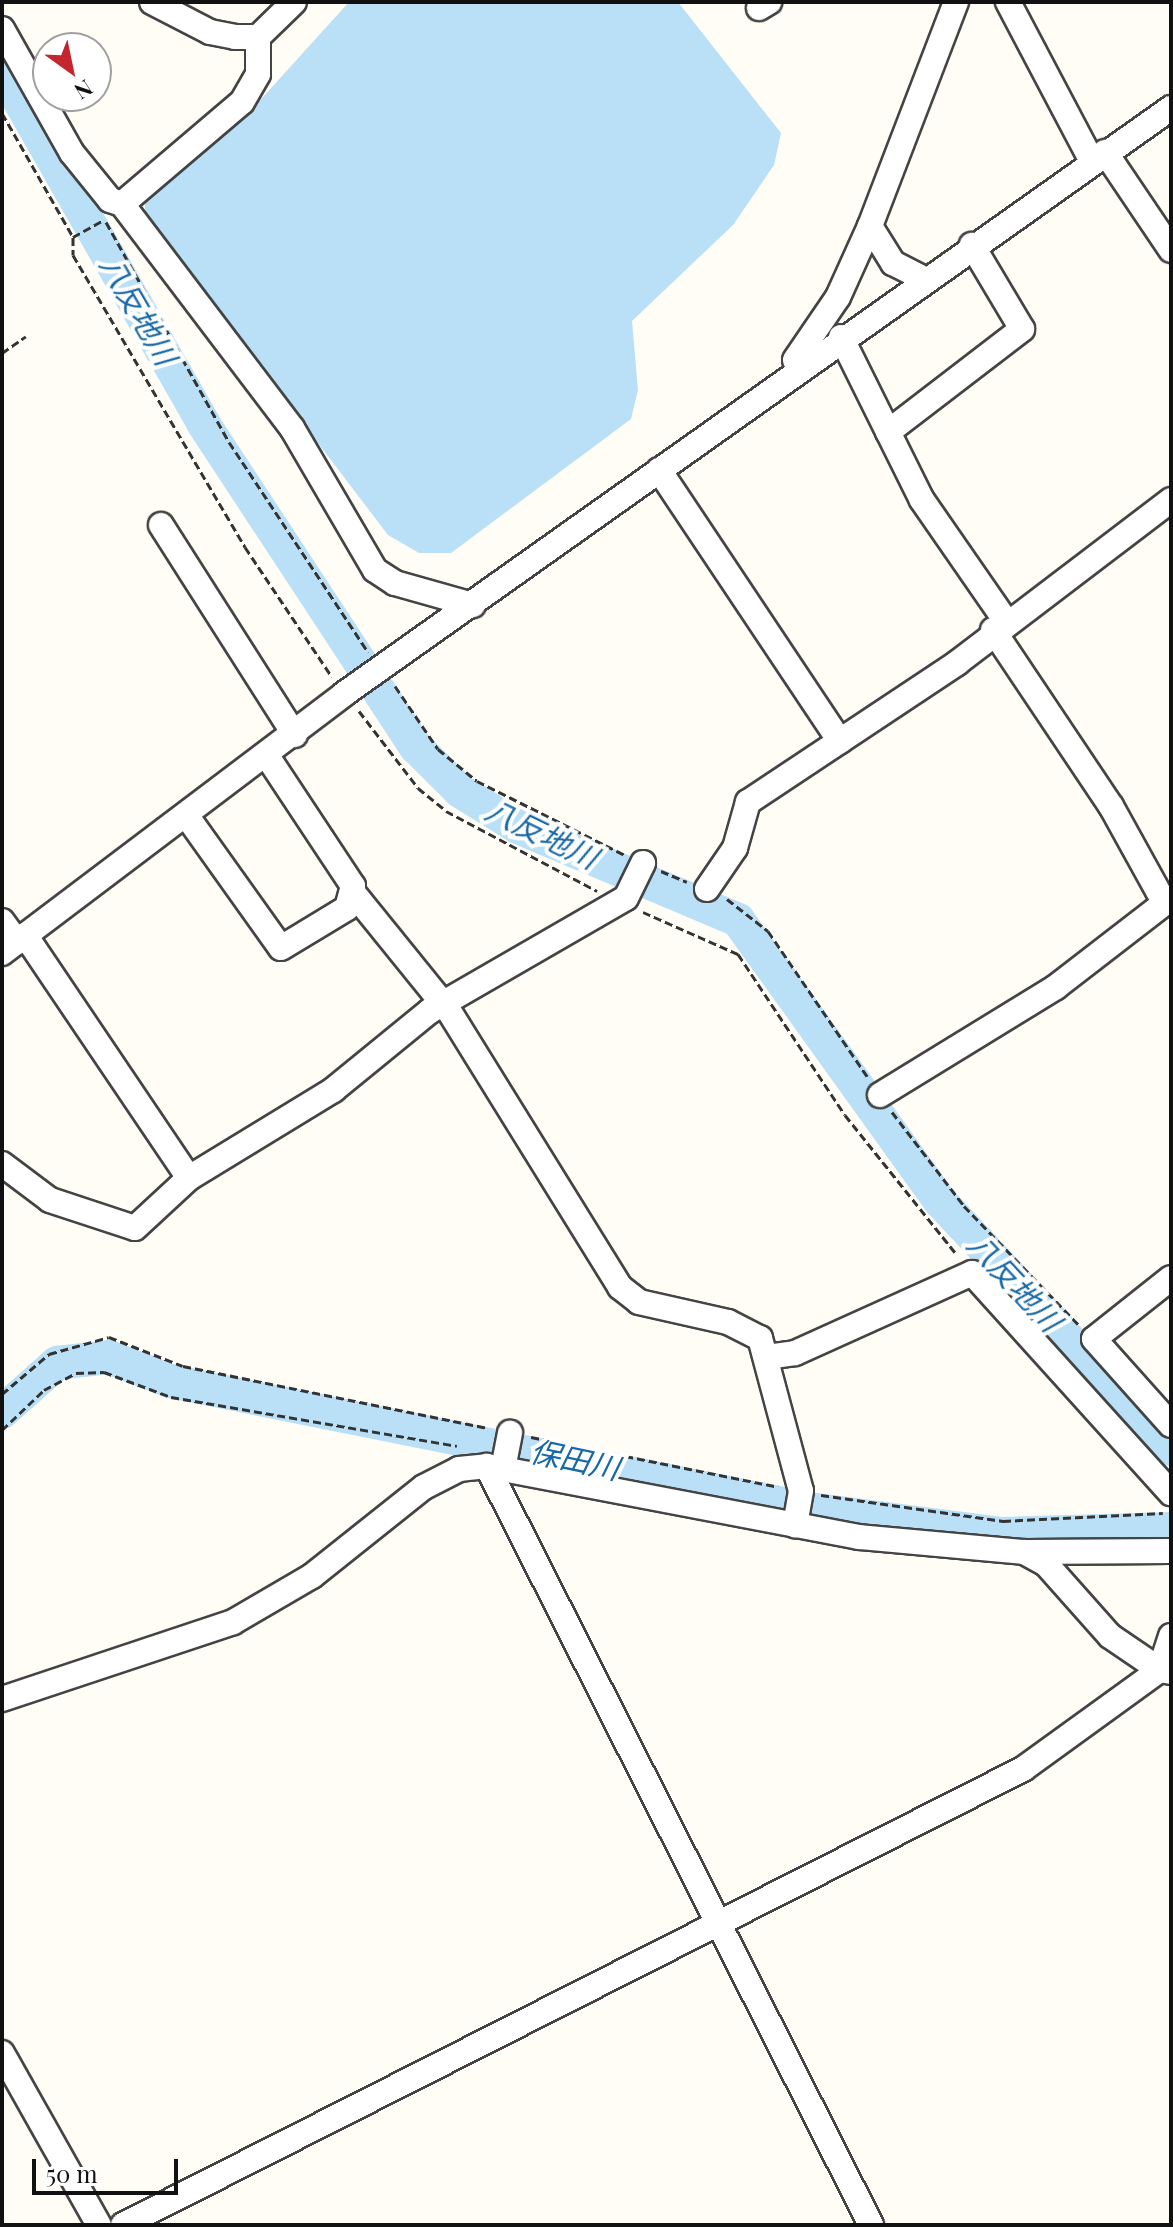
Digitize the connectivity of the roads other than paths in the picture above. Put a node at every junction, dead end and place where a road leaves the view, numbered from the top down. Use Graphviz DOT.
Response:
graph roads {
  1 [pos="152,2"];
  2 [pos="294,2"];
  3 [pos="956,2"];
  4 [pos="1008,2"];
  5 [pos="2,29"];
  6 [pos="258,37"];
  7 [pos="1171,108"];
  8 [pos="1099,157"];
  9 [pos="110,205"];
  10 [pos="870,226"];
  11 [pos="972,245"];
  12 [pos="1171,250"];
  13 [pos="924,279"];
  14 [pos="841,337"];
  15 [pos="774,384"];
  16 [pos="888,432"];
  17 [pos="659,470"];
  18 [pos="1171,500"];
  19 [pos="161,525"];
  20 [pos="473,605"];
  21 [pos="999,625"];
  22 [pos="295,735"];
  23 [pos="840,741"];
  24 [pos="267,756"];
  25 [pos="186,815"];
  26 [pos="634,881"];
  27 [pos="707,889"];
  28 [pos="355,895"];
  29 [pos="1168,900"];
  30 [pos="2,921"];
  31 [pos="15,943"];
  32 [pos="443,1005"];
  33 [pos="880,1095"];
  34 [pos="2,1164"];
  35 [pos="189,1178"];
  36 [pos="1171,1278"];
  37 [pos="767,1357"];
  38 [pos="1171,1425"];
  39 [pos="503,1451"];
  40 [pos="1171,1493"];
  41 [pos="798,1508"];
  42 [pos="1171,1551"];
  43 [pos="1024,1552"];
  44 [pos="1171,1636"];
  45 [pos="1165,1671"];
  46 [pos="2,1699"];
  47 [pos="719,1925"];
  48 [pos="2,2053"];
  49 [pos="99,2225"];
  50 [pos="123,2225"];
  51 [pos="871,2225"];
  1 -- 6 [label="street"];
  2 -- 6 [label="street"];
  3 -- 10 [label="street"];
  4 -- 8 [label="street"];
  5 -- 9 [label="street"];
  6 -- 9 [label="street"];
  7 -- 8 [label="street"];
  8 -- 11 [label="street"];
  8 -- 12 [label="street"];
  9 -- 20 [label="street"];
  10 -- 13 [label="street"];
  10 -- 15 [label="street"];
  11 -- 13 [label="street"];
  11 -- 16 [label="street"];
  13 -- 14 [label="street"];
  14 -- 15 [label="street"];
  14 -- 16 [label="street"];
  15 -- 17 [label="street"];
  16 -- 21 [label="street"];
  17 -- 20 [label="street"];
  17 -- 23 [label="street"];
  18 -- 21 [label="street"];
  19 -- 22 [label="street"];
  20 -- 22 [label="street"];
  21 -- 23 [label="street"];
  21 -- 29 [label="street"];
  22 -- 24 [label="street"];
  23 -- 27 [label="street"];
  24 -- 25 [label="street"];
  24 -- 28 [label="street"];
  25 -- 28 [label="street"];
  25 -- 31 [label="street"];
  26 -- 32 [label="street"];
  28 -- 32 [label="street"];
  29 -- 33 [label="street"];
  30 -- 31 [label="street"];
  31 -- 35 [label="street"];
  32 -- 35 [label="street"];
  32 -- 37 [label="street"];
  34 -- 35 [label="street"];
  36 -- 38 [label="street"];
  37 -- 40 [label="street"];
  37 -- 41 [label="street"];
  39 -- 41 [label="street"];
  39 -- 46 [label="street"];
  39 -- 47 [label="street"];
  41 -- 43 [label="street"];
  42 -- 43 [label="street"];
  43 -- 45 [label="street"];
  44 -- 45 [label="street"];
  45 -- 47 [label="street"];
  47 -- 50 [label="street"];
  47 -- 51 [label="street"];
  48 -- 49 [label="street"];
}
